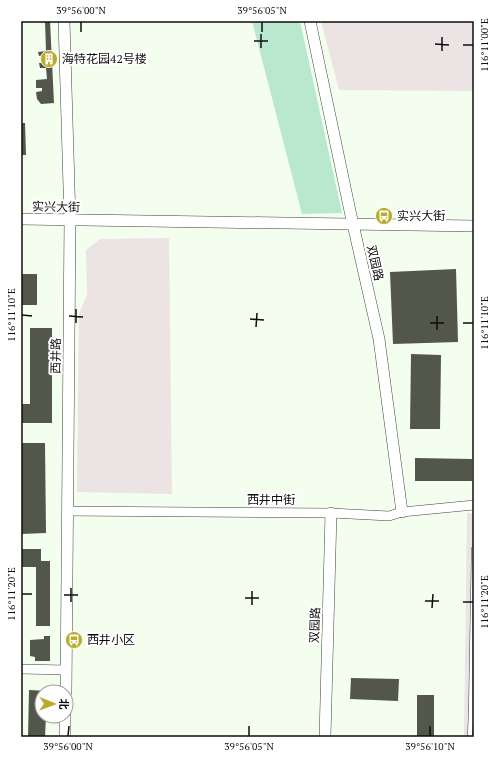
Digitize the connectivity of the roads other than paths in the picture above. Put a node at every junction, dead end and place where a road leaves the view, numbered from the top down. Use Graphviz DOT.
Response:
graph roads {
  1 [pos="64,21"];
  2 [pos="310,21"];
  3 [pos="21,220"];
  4 [pos="70,220"];
  5 [pos="353,224"];
  6 [pos="474,226"];
  7 [pos="474,505"];
  8 [pos="67,511"];
  9 [pos="402,512"];
  10 [pos="331,513"];
  11 [pos="474,549"];
  12 [pos="21,670"];
  13 [pos="66,670"];
  14 [pos="66,684"];
  15 [pos="65,724"];
  16 [pos="65,737"];
  17 [pos="325,737"];
  18 [pos="470,737"];
  1 -- 4 [label="street, 西井路"];
  2 -- 5 [label="street, 双园路"];
  3 -- 4 [label="street, 实兴大街"];
  4 -- 5 [label="street, 实兴大街"];
  4 -- 8 [label="street, 西井路"];
  5 -- 6 [label="street, 实兴大街"];
  5 -- 9 [label="street, 双园路"];
  7 -- 9 [label="street, 西井中街"];
  8 -- 10 [label="street, 西井中街"];
  8 -- 13 [label="street, 西井路"];
  9 -- 10 [label="street, 西井中街"];
  10 -- 17 [label="street, 双园路"];
  11 -- 18 [label="lane"];
  12 -- 13 [label="street"];
  13 -- 14 [label="street, 西井路"];
  15 -- 16 [label="street"];
}
